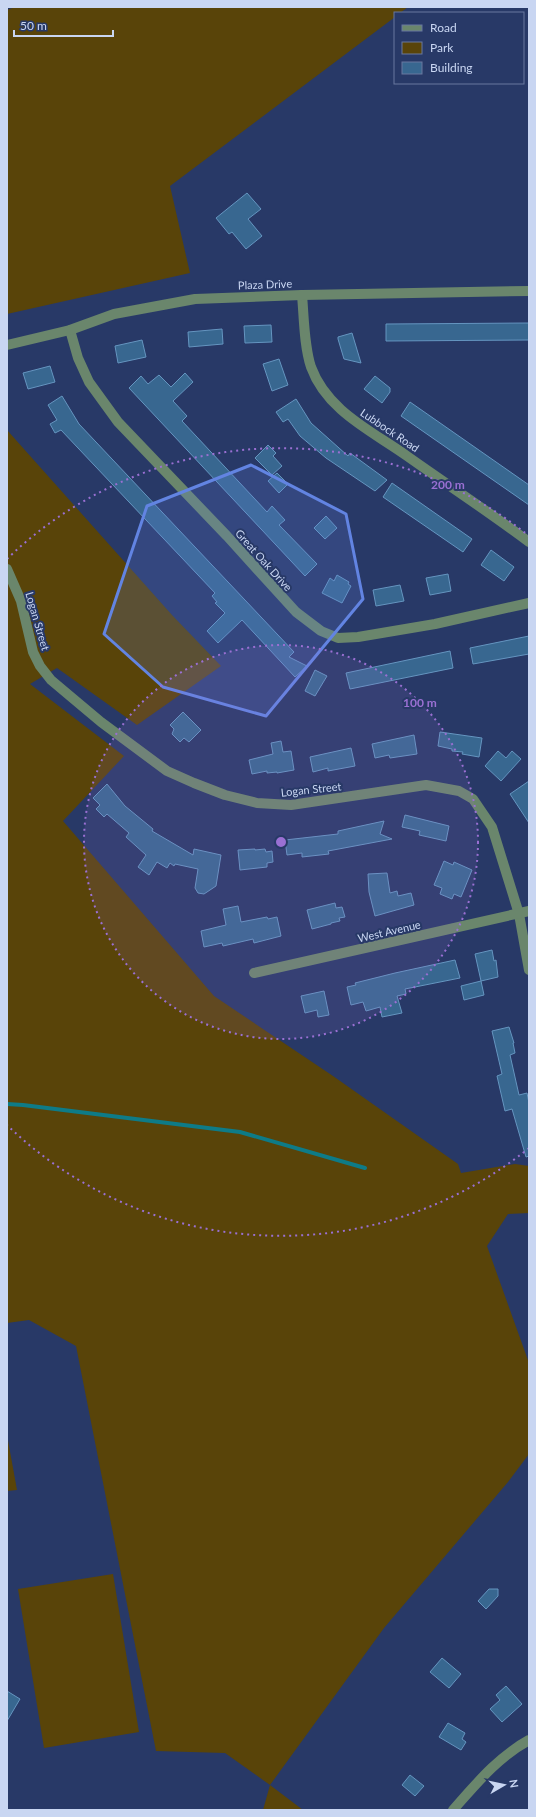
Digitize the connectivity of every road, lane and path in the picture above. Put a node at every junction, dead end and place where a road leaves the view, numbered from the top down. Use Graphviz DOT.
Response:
graph roads {
  1 [pos="529,291"];
  2 [pos="302,295"];
  3 [pos="70,330"];
  4 [pos="7,345"];
  5 [pos="529,542"];
  6 [pos="7,569"];
  7 [pos="529,602"];
  8 [pos="529,911"];
  9 [pos="519,914"];
  10 [pos="529,970"];
  11 [pos="254,973"];
  12 [pos="529,1740"];
  13 [pos="453,1810"];
  1 -- 2 [label="street, Plaza Drive"];
  2 -- 3 [label="street, Plaza Drive"];
  2 -- 5 [label="street, Lubbock Road"];
  3 -- 4 [label="street, Plaza Drive"];
  3 -- 7 [label="street, Great Oak Drive"];
  6 -- 9 [label="street, Logan Street"];
  8 -- 9 [label="street, West Avenue"];
  9 -- 10 [label="street, Logan Street"];
  9 -- 11 [label="street, West Avenue"];
  12 -- 13 [label="street"];
}
